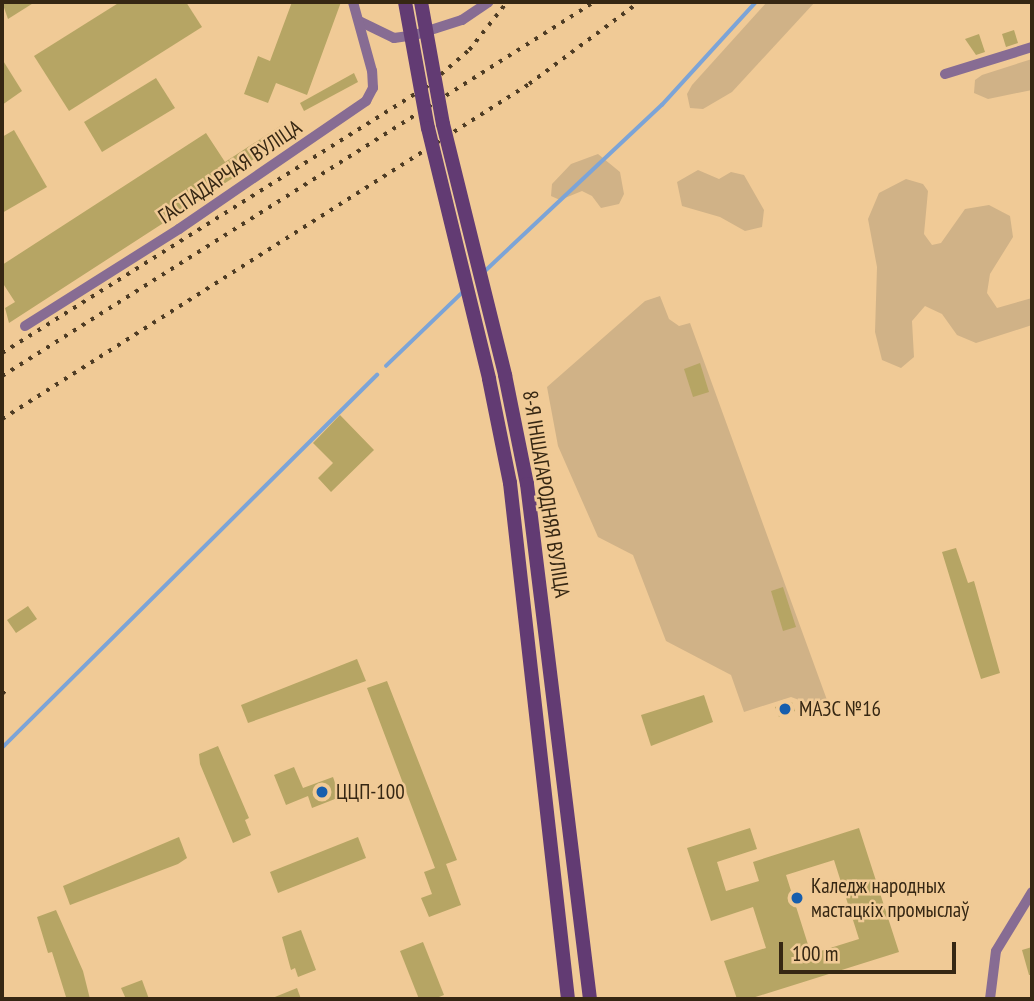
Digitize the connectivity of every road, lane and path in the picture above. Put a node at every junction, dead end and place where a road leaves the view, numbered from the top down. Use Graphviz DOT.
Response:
graph roads {
  1 [pos="353,2"];
  2 [pos="405,2"];
  3 [pos="421,2"];
  4 [pos="488,2"];
  5 [pos="359,21"];
  6 [pos="1032,47"];
  7 [pos="946,74"];
  8 [pos="25,326"];
  9 [pos="538,567"];
  10 [pos="520,573"];
  11 [pos="567,795"];
  12 [pos="545,797"];
  13 [pos="1032,892"];
  14 [pos="568,999"];
  15 [pos="590,999"];
  16 [pos="990,999"];
  1 -- 5 [label="street, ГАСПАДАРЧАЯ ВУЛІЦА"];
  2 -- 10 [label="main road, 8-Я ІНШАГАРОДНЯЯ ВУЛІЦА, bridge"];
  3 -- 9 [label="main road, 8-Я ІНШАГАРОДНЯЯ ВУЛІЦА, bridge"];
  4 -- 5 [label="street"];
  5 -- 8 [label="street, ГАСПАДАРЧАЯ ВУЛІЦА"];
  6 -- 7 [label="street"];
  9 -- 10 [label="main road"];
  9 -- 11 [label="main road, 8-Я ІНШАГАРОДНЯЯ ВУЛІЦА"];
  10 -- 12 [label="main road, 8-Я ІНШАГАРОДНЯЯ ВУЛІЦА"];
  11 -- 12 [label="main road"];
  11 -- 15 [label="main road, 8-Я ІНШАГАРОДНЯЯ ВУЛІЦА"];
  12 -- 14 [label="main road, 8-Я ІНШАГАРОДНЯЯ ВУЛІЦА"];
  13 -- 16 [label="street"];
}
